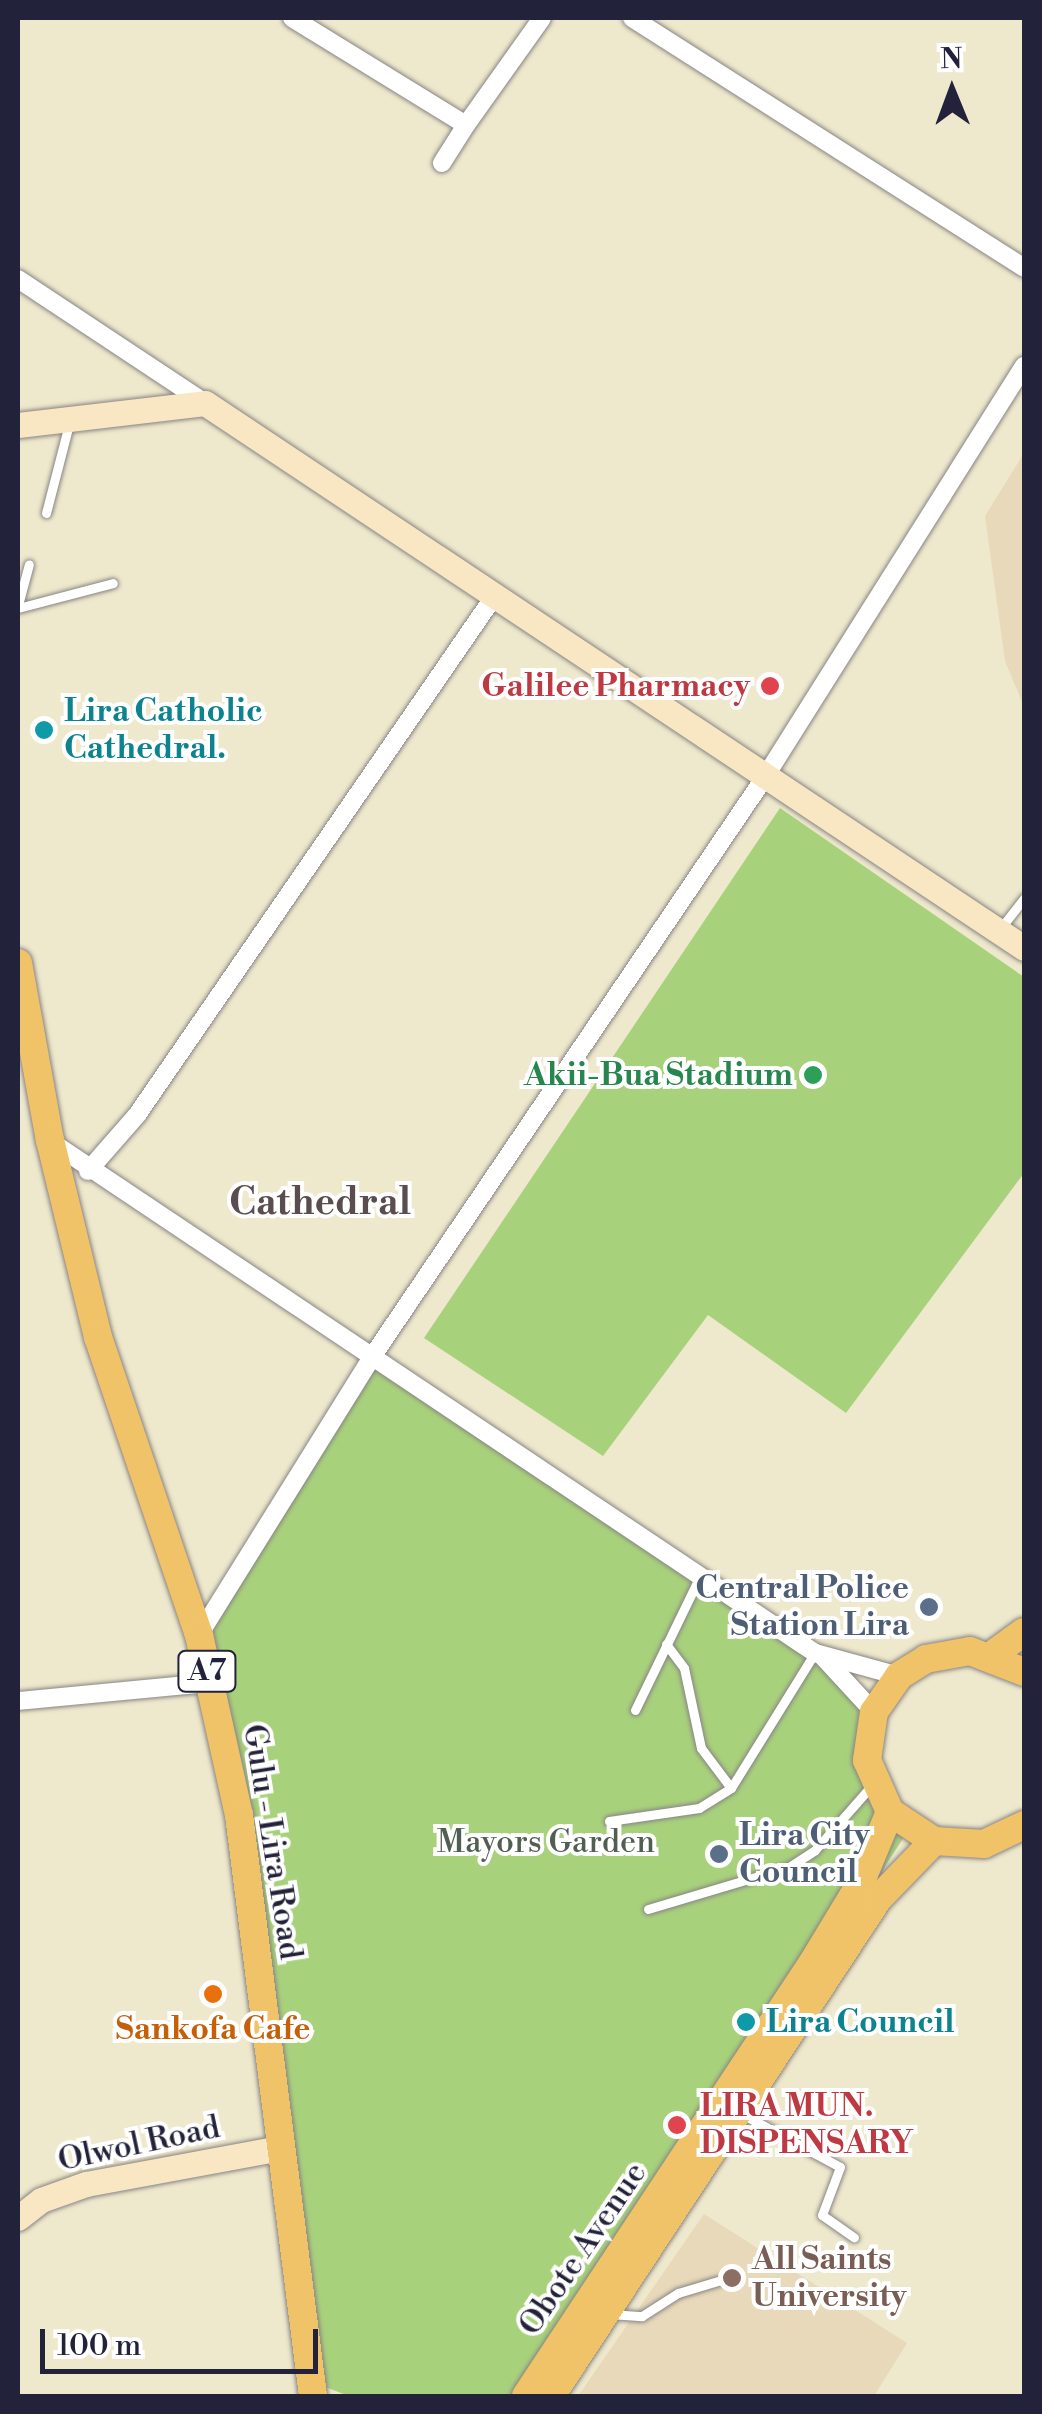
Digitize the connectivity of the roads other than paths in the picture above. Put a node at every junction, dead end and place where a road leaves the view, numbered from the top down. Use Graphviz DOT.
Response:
graph roads {
  1 [pos="292,18"];
  2 [pos="542,18"];
  3 [pos="632,18"];
  4 [pos="466,125"];
  5 [pos="442,163"];
  6 [pos="1024,268"];
  7 [pos="18,279"];
  8 [pos="1024,366"];
  9 [pos="205,403"];
  10 [pos="70,418"];
  11 [pos="18,425"];
  12 [pos="46,513"];
  13 [pos="29,564"];
  14 [pos="113,584"];
  15 [pos="493,598"];
  16 [pos="18,607"];
  17 [pos="766,777"];
  18 [pos="1024,898"];
  19 [pos="999,931"];
  20 [pos="1024,948"];
  21 [pos="18,962"];
  22 [pos="50,1140"];
  23 [pos="88,1171"];
  24 [pos="374,1354"];
  25 [pos="699,1578"];
  26 [pos="1024,1632"];
  27 [pos="199,1635"];
  28 [pos="666,1644"];
  29 [pos="819,1654"];
  30 [pos="992,1655"];
  31 [pos="1024,1672"];
  32 [pos="899,1676"];
  33 [pos="209,1683"];
  34 [pos="18,1700"];
  35 [pos="635,1710"];
  36 [pos="874,1712"];
  37 [pos="873,1784"];
  38 [pos="731,1788"];
  39 [pos="890,1812"];
  40 [pos="609,1821"];
  41 [pos="1024,1824"];
  42 [pos="934,1841"];
  43 [pos="868,1892"];
  44 [pos="648,1910"];
  45 [pos="739,2113"];
  46 [pos="280,2148"];
  47 [pos="18,2218"];
  48 [pos="854,2238"];
  49 [pos="728,2278"];
  50 [pos="607,2314"];
  51 [pos="313,2396"];
  52 [pos="526,2396"];
  53 [pos="551,2396"];
  1 -- 4 [label="street"];
  2 -- 4 [label="street"];
  3 -- 6 [label="street"];
  4 -- 5 [label="street"];
  7 -- 9 [label="street"];
  8 -- 17 [label="street"];
  9 -- 10 [label="main road"];
  9 -- 15 [label="main road"];
  10 -- 11 [label="main road"];
  10 -- 12 [label="lane"];
  13 -- 16 [label="lane"];
  14 -- 16 [label="lane"];
  15 -- 17 [label="main road"];
  15 -- 23 [label="street"];
  17 -- 19 [label="main road"];
  17 -- 24 [label="street"];
  18 -- 19 [label="lane"];
  19 -- 20 [label="main road"];
  21 -- 22 [label="main road, Gulu - Lira Road / A7"];
  22 -- 23 [label="street"];
  22 -- 27 [label="main road, Gulu - Lira Road / A7"];
  23 -- 24 [label="street"];
  24 -- 25 [label="street"];
  24 -- 27 [label="street"];
  25 -- 28 [label="lane"];
  25 -- 29 [label="street"];
  26 -- 30 [label="main road"];
  27 -- 33 [label="main road, Gulu - Lira Road / A7"];
  28 -- 35 [label="lane"];
  28 -- 38 [label="lane"];
  29 -- 32 [label="street"];
  29 -- 36 [label="street"];
  29 -- 38 [label="lane"];
  30 -- 31 [label="main road"];
  30 -- 32 [label="main road"];
  32 -- 36 [label="main road"];
  33 -- 34 [label="street"];
  33 -- 46 [label="main road, Gulu - Lira Road / A7"];
  36 -- 37 [label="main road"];
  37 -- 39 [label="main road"];
  37 -- 44 [label="lane"];
  38 -- 40 [label="lane"];
  39 -- 42 [label="main road"];
  39 -- 43 [label="main road"];
  41 -- 42 [label="main road"];
  42 -- 43 [label="main road"];
  43 -- 45 [label="main road, Obote Avenue"];
  43 -- 52 [label="main road, Obote Avenue"];
  45 -- 48 [label="lane"];
  45 -- 50 [label="main road, Obote Avenue"];
  46 -- 47 [label="main road, Olwol Road"];
  46 -- 51 [label="main road, Gulu - Lira Road / A7"];
  49 -- 50 [label="lane"];
  50 -- 53 [label="main road, Obote Avenue"];
}
